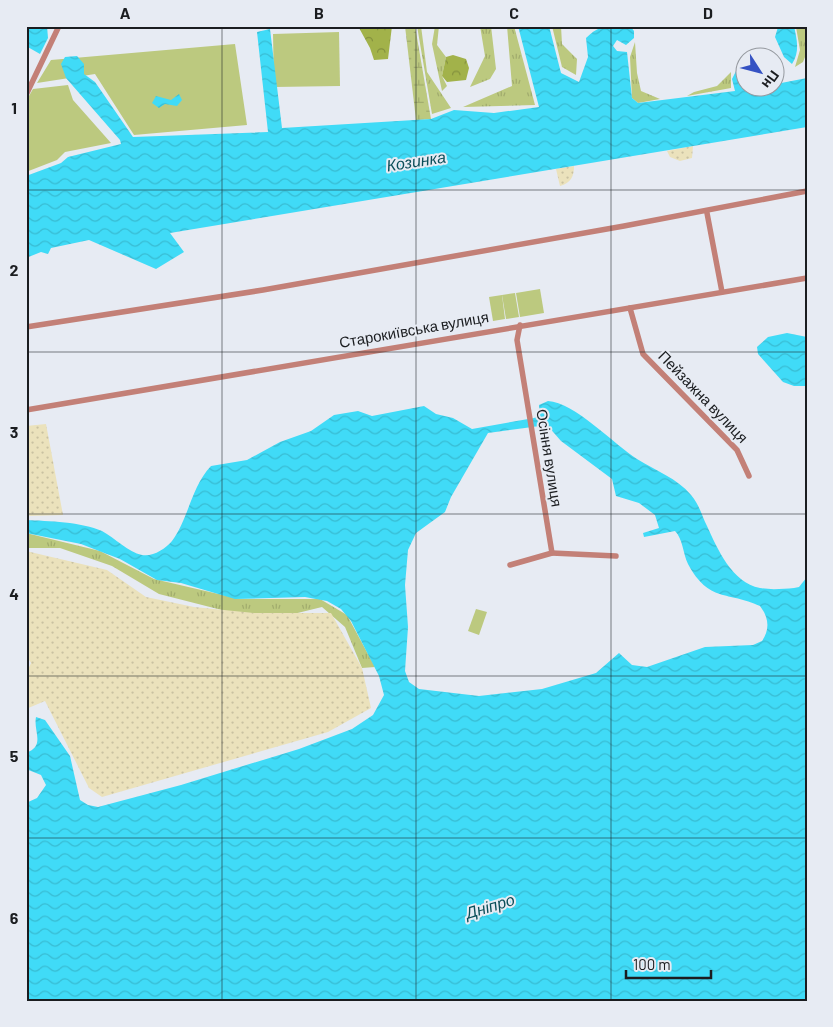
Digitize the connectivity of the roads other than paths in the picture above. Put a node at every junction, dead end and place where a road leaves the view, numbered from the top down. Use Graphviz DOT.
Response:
graph roads {
  1 [pos="59,26"];
  2 [pos="26,95"];
  3 [pos="807,191"];
  4 [pos="707,213"];
  5 [pos="807,278"];
  6 [pos="722,292"];
  7 [pos="630,308"];
  8 [pos="520,324"];
  9 [pos="26,327"];
  10 [pos="26,410"];
  11 [pos="749,476"];
  12 [pos="552,553"];
  13 [pos="616,556"];
  14 [pos="510,565"];
  1 -- 2 [label="street"];
  3 -- 9 [label="street"];
  4 -- 6 [label="street"];
  5 -- 6 [label="street, Старокиївська вулиця"];
  6 -- 7 [label="street, Старокиївська вулиця"];
  7 -- 8 [label="street, Старокиївська вулиця"];
  7 -- 11 [label="street, Пейзажна вулиця"];
  8 -- 10 [label="street, Старокиївська вулиця"];
  8 -- 12 [label="street, Осіння вулиця"];
  12 -- 13 [label="street"];
  12 -- 14 [label="street"];
}
